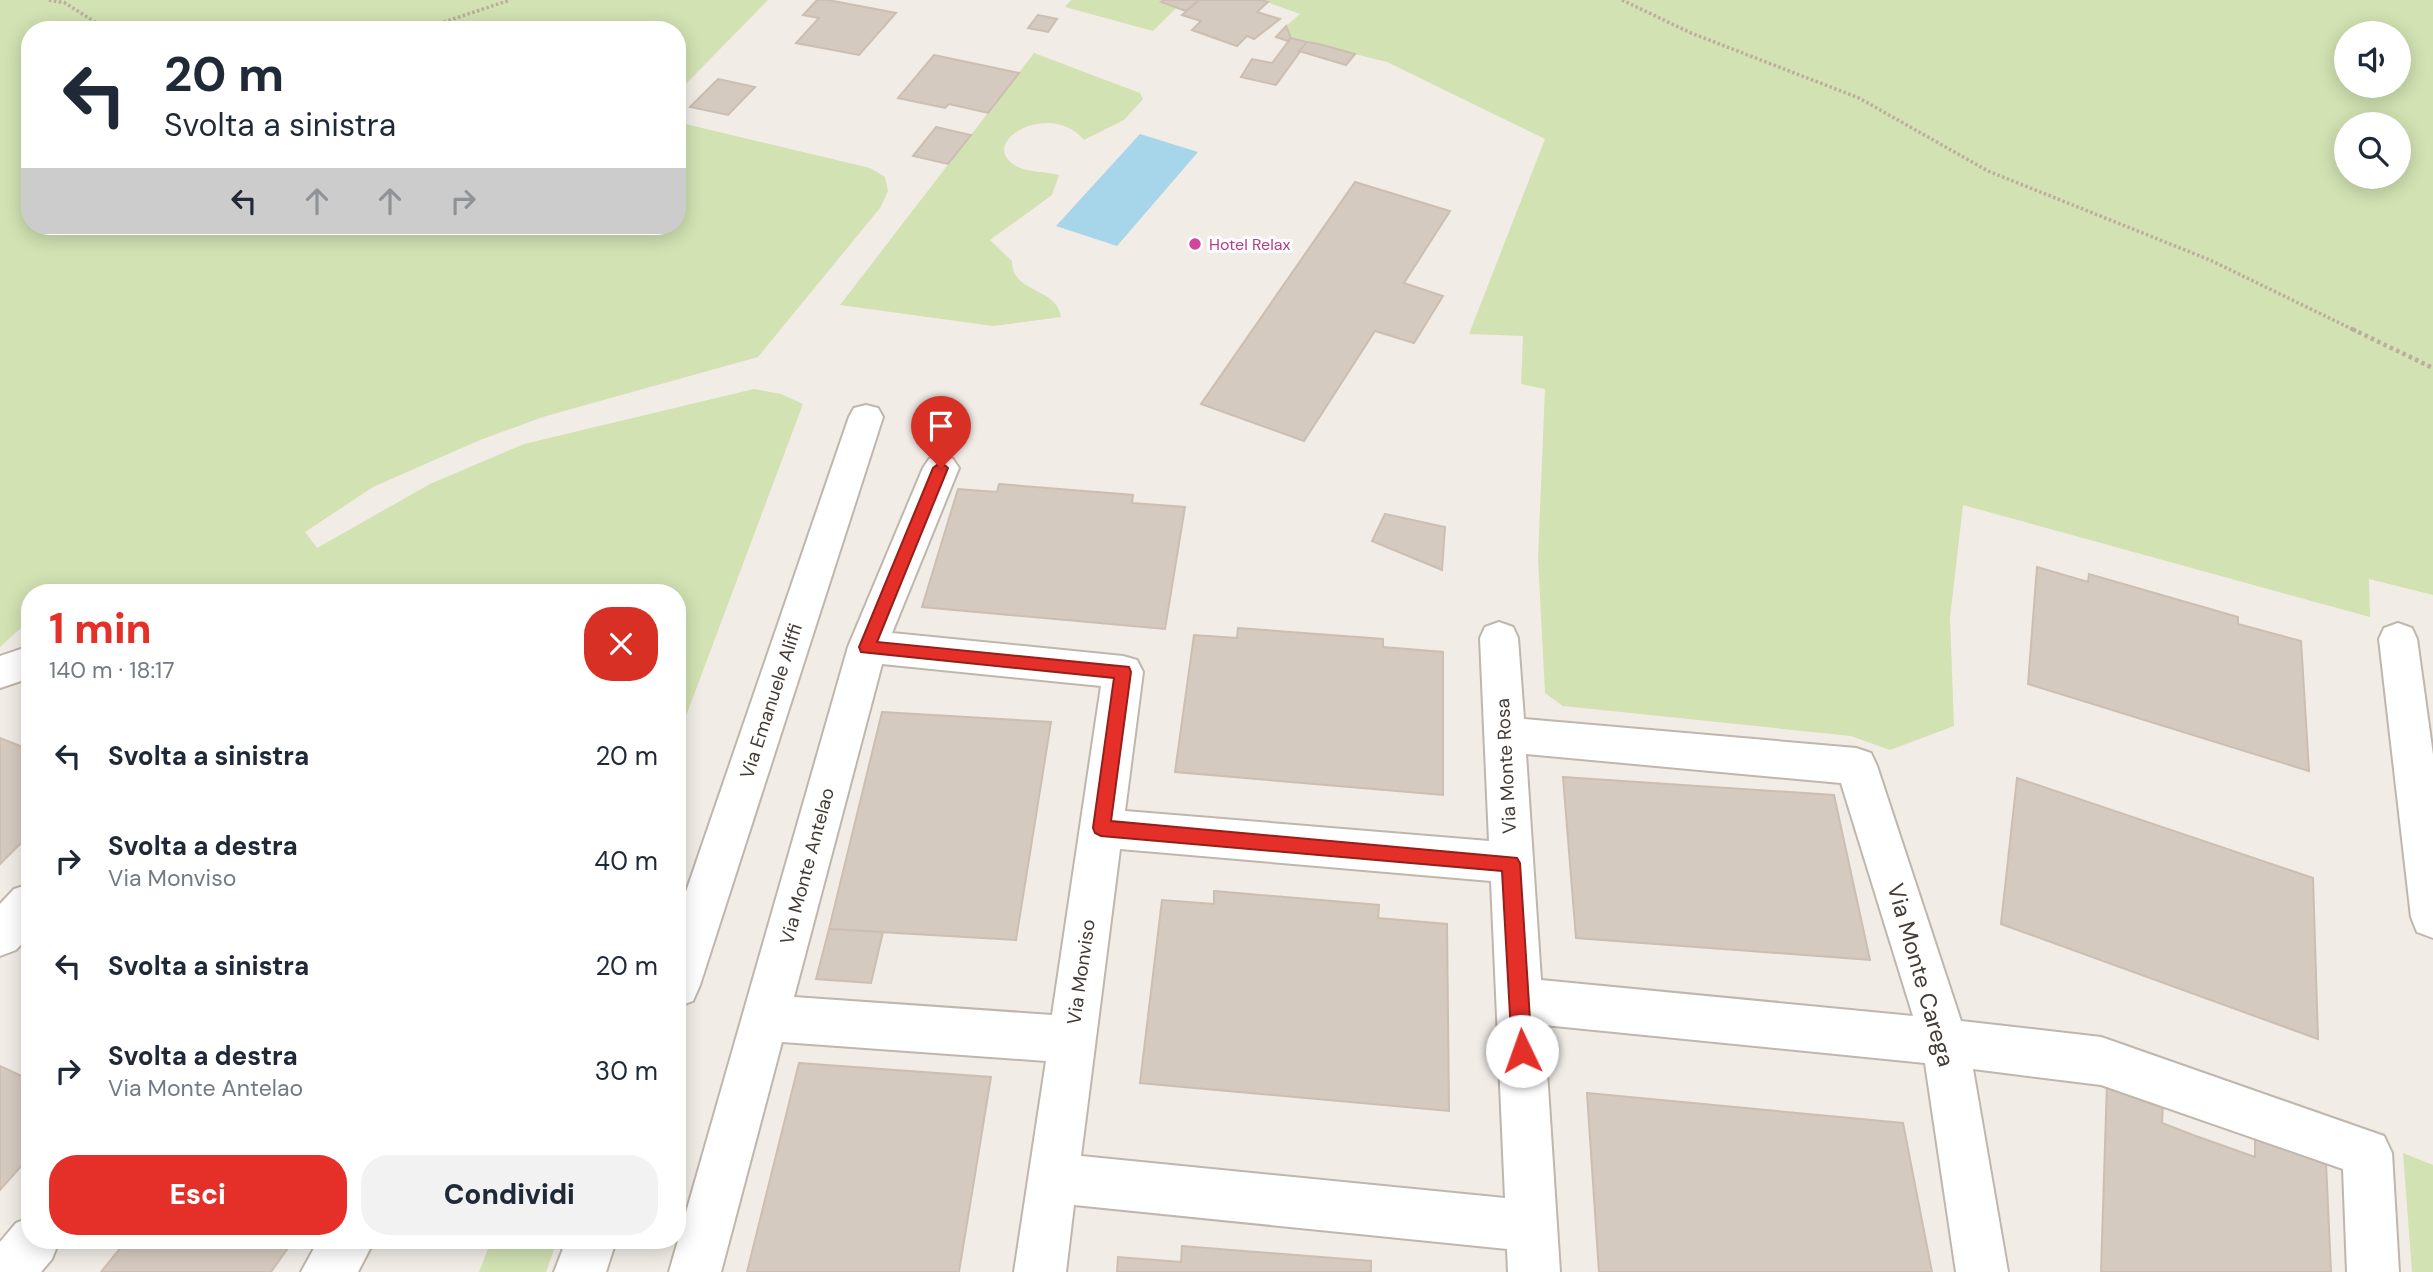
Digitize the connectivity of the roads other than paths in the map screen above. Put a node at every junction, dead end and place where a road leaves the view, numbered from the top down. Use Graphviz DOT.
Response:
graph roads {
  1 [pos="866,417"];
  2 [pos="941,468"];
  3 [pos="1499,638"];
  4 [pos="2398,639"];
  5 [pos="867,647"];
  6 [pos="21,665"];
  7 [pos="0,673"];
  8 [pos="1505,734"];
  9 [pos="2425,793"];
  10 [pos="1101,828"];
  11 [pos="1511,863"];
  12 [pos="21,913"];
  13 [pos="2433,918"];
  14 [pos="687,922"];
  15 [pos="0,935"];
  16 [pos="1519,1000"];
  17 [pos="765,1018"];
  18 [pos="1072,1041"];
  19 [pos="1945,1042"];
  20 [pos="1053,1178"];
  21 [pos="27,1249"];
  22 [pos="343,1249"];
  23 [pos="588,1249"];
  24 [pos="1532,1249"];
  25 [pos="8,1272"];
  26 [pos="327,1272"];
  27 [pos="580,1272"];
  28 [pos="695,1272"];
  29 [pos="1040,1272"];
  30 [pos="1982,1272"];
  31 [pos="2373,1272"];
  1 -- 14 [label="street, Via Emanuele Aliffi"];
  2 -- 5 [label="street, Via Monte Antelao"];
  3 -- 8 [label="street, Via Monte Rosa"];
  4 -- 9 [label="street"];
  5 -- 10 [label="street, Via Monviso"];
  5 -- 17 [label="street, Via Monte Antelao"];
  6 -- 7 [label="street"];
  8 -- 11 [label="street, Via Monte Rosa"];
  8 -- 19 [label="street, Via Monte Carega"];
  9 -- 13 [label="street"];
  10 -- 11 [label="street"];
  10 -- 18 [label="street, Via Monviso"];
  11 -- 16 [label="street, Via Monte Rosa"];
  12 -- 15 [label="street"];
  16 -- 19 [label="street"];
  16 -- 24 [label="street, Via Monte Rosa"];
  17 -- 18 [label="street"];
  17 -- 28 [label="street, Via Monte Antelao"];
  18 -- 20 [label="street, Via Monviso"];
  19 -- 30 [label="street, Via Monte Carega"];
  19 -- 31 [label="street"];
  20 -- 24 [label="street"];
  20 -- 29 [label="street, Via Monviso"];
  21 -- 25 [label="street"];
  22 -- 26 [label="street"];
  23 -- 27 [label="street"];
}
